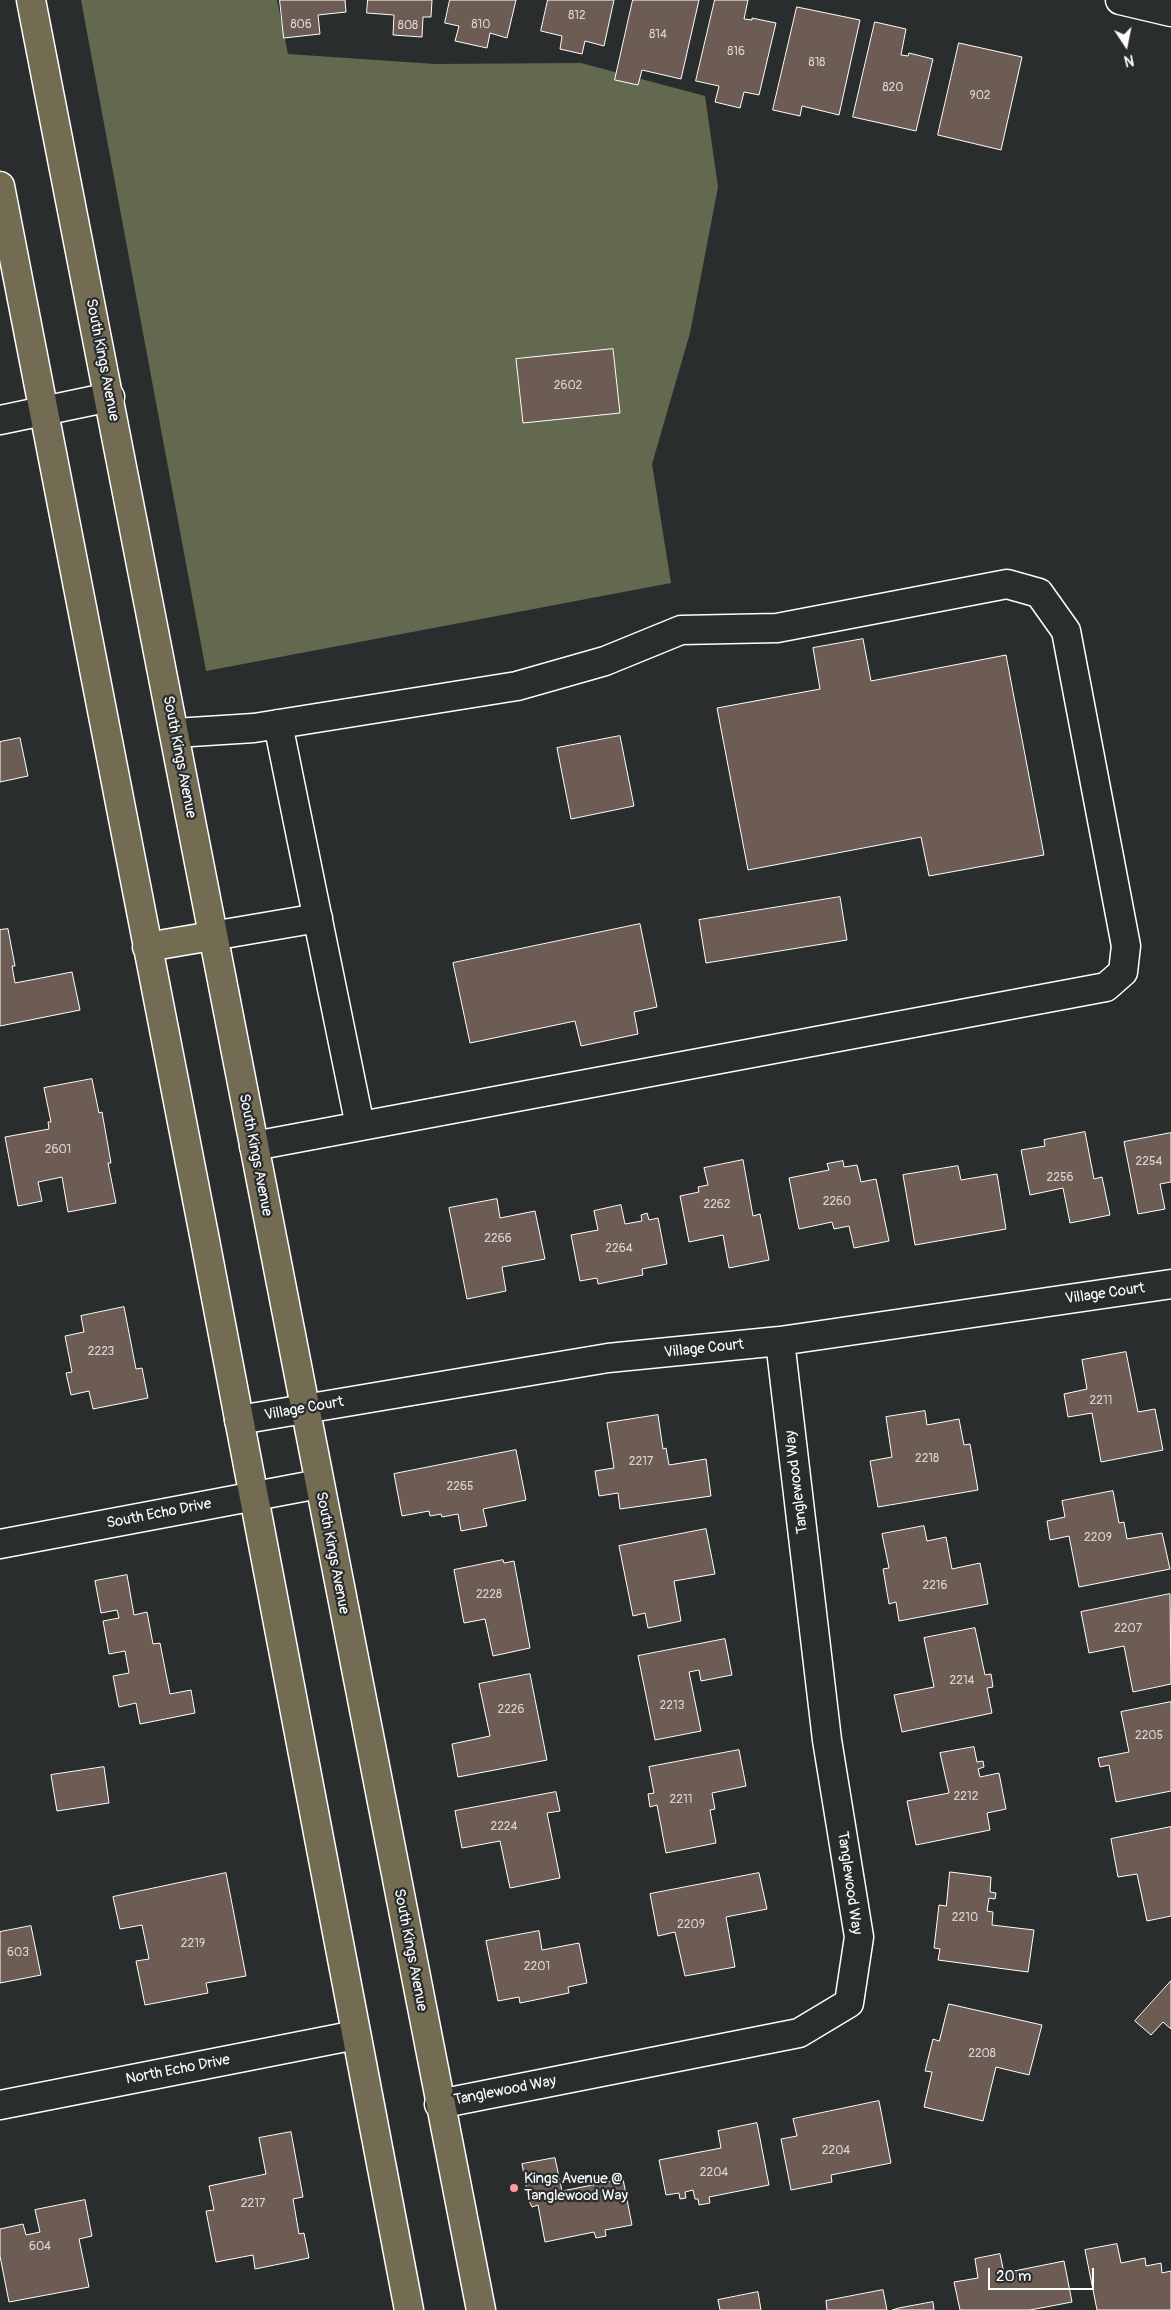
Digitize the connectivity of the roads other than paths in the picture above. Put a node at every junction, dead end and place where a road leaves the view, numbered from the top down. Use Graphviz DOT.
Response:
graph roads {
  1 [pos="31,0"];
  2 [pos="1120,0"];
  3 [pos="1171,12"];
  4 [pos="0,186"];
  5 [pos="110,397"];
  6 [pos="44,410"];
  7 [pos="0,420"];
  8 [pos="278,724"];
  9 [pos="175,733"];
  10 [pos="318,918"];
  11 [pos="212,936"];
  12 [pos="147,947"];
  13 [pos="360,1126"];
  14 [pos="254,1146"];
  15 [pos="1171,1284"];
  16 [pos="780,1341"];
  17 [pos="304,1409"];
  18 [pos="238,1420"];
  19 [pos="319,1484"];
  20 [pos="253,1496"];
  21 [pos="0,1544"];
  22 [pos="356,2035"];
  23 [pos="440,2104"];
  24 [pos="0,2105"];
  25 [pos="409,2310"];
  26 [pos="481,2310"];
  1 -- 5 [label="main road, South Kings Avenue"];
  2 -- 3 [label="street"];
  4 -- 6 [label="main road"];
  5 -- 6 [label="street"];
  5 -- 9 [label="main road, South Kings Avenue"];
  6 -- 7 [label="street"];
  6 -- 12 [label="main road"];
  8 -- 9 [label="street"];
  8 -- 10 [label="street"];
  8 -- 13 [label="street"];
  9 -- 11 [label="main road, South Kings Avenue"];
  10 -- 11 [label="street"];
  10 -- 13 [label="street"];
  11 -- 12 [label="main road"];
  11 -- 14 [label="main road, South Kings Avenue"];
  12 -- 18 [label="main road"];
  13 -- 14 [label="street"];
  14 -- 17 [label="main road, South Kings Avenue"];
  15 -- 16 [label="street, Village Court"];
  16 -- 17 [label="street, Village Court"];
  16 -- 23 [label="street, Tanglewood Way"];
  17 -- 18 [label="street, Village Court"];
  17 -- 19 [label="main road, South Kings Avenue"];
  18 -- 20 [label="main road"];
  19 -- 20 [label="street, South Echo Drive"];
  19 -- 23 [label="main road, South Kings Avenue"];
  20 -- 21 [label="street, South Echo Drive"];
  20 -- 22 [label="main road"];
  22 -- 24 [label="street, North Echo Drive"];
  22 -- 25 [label="main road"];
  23 -- 26 [label="main road, South Kings Avenue"];
}
